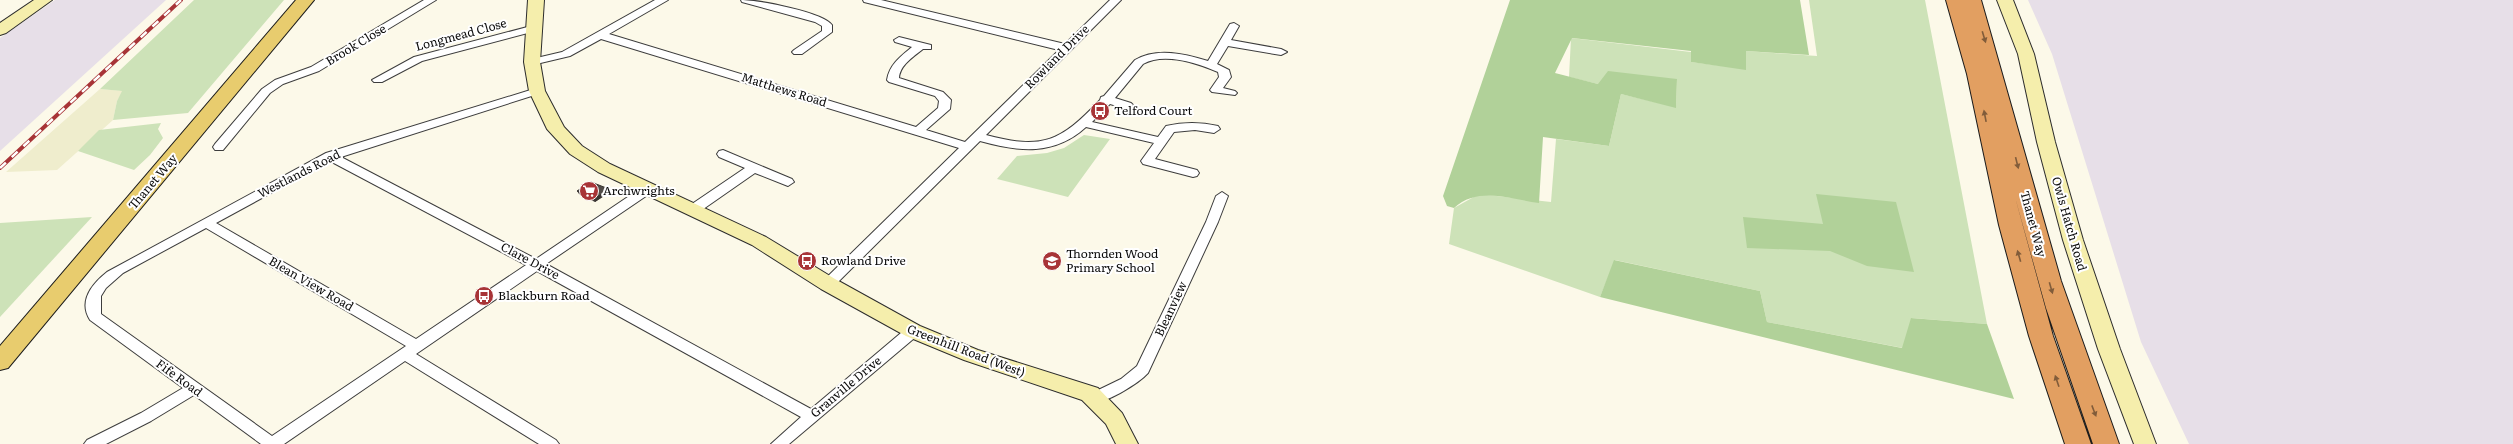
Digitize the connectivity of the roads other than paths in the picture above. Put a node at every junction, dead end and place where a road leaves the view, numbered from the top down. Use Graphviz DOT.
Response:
graph roads {
  1 [pos="44,0"];
  2 [pos="305,0"];
  3 [pos="430,0"];
  4 [pos="536,0"];
  5 [pos="663,0"];
  6 [pos="746,0"];
  7 [pos="868,0"];
  8 [pos="1116,0"];
  9 [pos="1955,0"];
  10 [pos="1972,0"];
  11 [pos="2005,0"];
  12 [pos="1234,26"];
  13 [pos="535,28"];
  14 [pos="0,30"];
  15 [pos="600,35"];
  16 [pos="899,40"];
  17 [pos="1225,42"];
  18 [pos="786,48"];
  19 [pos="1066,48"];
  20 [pos="1281,52"];
  21 [pos="532,62"];
  22 [pos="1212,66"];
  23 [pos="378,80"];
  24 [pos="537,91"];
  25 [pos="1232,93"];
  26 [pos="1105,99"];
  27 [pos="1127,105"];
  28 [pos="1083,123"];
  29 [pos="1214,129"];
  30 [pos="918,131"];
  31 [pos="977,136"];
  32 [pos="1162,140"];
  33 [pos="967,146"];
  34 [pos="217,147"];
  35 [pos="723,153"];
  36 [pos="330,156"];
  37 [pos="754,168"];
  38 [pos="1193,172"];
  39 [pos="789,181"];
  40 [pos="648,189"];
  41 [pos="1222,196"];
  42 [pos="694,209"];
  43 [pos="206,223"];
  44 [pos="537,265"];
  45 [pos="828,284"];
  46 [pos="91,308"];
  47 [pos="913,332"];
  48 [pos="411,350"];
  49 [pos="0,362"];
  50 [pos="194,388"];
  51 [pos="1095,398"];
  52 [pos="812,416"];
  53 [pos="92,444"];
  54 [pos="272,444"];
  55 [pos="551,444"];
  56 [pos="779,444"];
  57 [pos="1127,444"];
  58 [pos="2078,444"];
  59 [pos="2106,444"];
  60 [pos="2145,444"];
  1 -- 14 [label="street"];
  2 -- 49 [label="main road, Thanet Way"];
  3 -- 34 [label="street, Brook Close"];
  4 -- 13 [label="street, Greenhill Road (West)"];
  5 -- 15 [label="street"];
  6 -- 18 [label="street"];
  7 -- 19 [label="street"];
  8 -- 19 [label="street, Rowland Drive"];
  58 -- 9 [label="highway, Thanet Way, one-way"];
  10 -- 59 [label="highway, Thanet Way, one-way"];
  11 -- 60 [label="street, Owls Hatch Road"];
  12 -- 17 [label="street"];
  13 -- 21 [label="street, Greenhill Road (West)"];
  13 -- 23 [label="street, Longmead Close"];
  15 -- 21 [label="street"];
  15 -- 30 [label="street, Matthews Road"];
  16 -- 30 [label="street"];
  17 -- 20 [label="street"];
  17 -- 22 [label="street"];
  19 -- 31 [label="street, Rowland Drive"];
  21 -- 24 [label="street, Greenhill Road (West)"];
  22 -- 25 [label="street"];
  22 -- 26 [label="street"];
  24 -- 36 [label="street, Westlands Road"];
  24 -- 40 [label="street, Greenhill Road (West)"];
  26 -- 27 [label="street"];
  26 -- 28 [label="street"];
  28 -- 31 [label="street"];
  28 -- 32 [label="street"];
  29 -- 32 [label="street"];
  30 -- 33 [label="street, Matthews Road"];
  31 -- 33 [label="street, Rowland Drive"];
  32 -- 38 [label="street"];
  33 -- 45 [label="street, Rowland Drive"];
  35 -- 37 [label="street"];
  36 -- 43 [label="street, Westlands Road"];
  36 -- 44 [label="street, Clare Drive"];
  37 -- 39 [label="street"];
  37 -- 42 [label="street"];
  40 -- 42 [label="street, Greenhill Road (West)"];
  40 -- 44 [label="street"];
  41 -- 51 [label="street, Bleanview"];
  42 -- 45 [label="street, Greenhill Road (West)"];
  43 -- 46 [label="street, Westlands Road"];
  43 -- 48 [label="street, Blean View Road"];
  44 -- 48 [label="street"];
  44 -- 52 [label="street, Clare Drive"];
  45 -- 47 [label="street, Greenhill Road (West)"];
  46 -- 50 [label="street, Fife Road"];
  47 -- 51 [label="street, Greenhill Road (West)"];
  47 -- 52 [label="street, Granville Drive"];
  48 -- 54 [label="street"];
  48 -- 55 [label="street, Blean View Road"];
  50 -- 53 [label="street"];
  50 -- 54 [label="street, Fife Road"];
  51 -- 57 [label="street, Greenhill Road (West)"];
  52 -- 56 [label="street, Granville Drive"];
}
